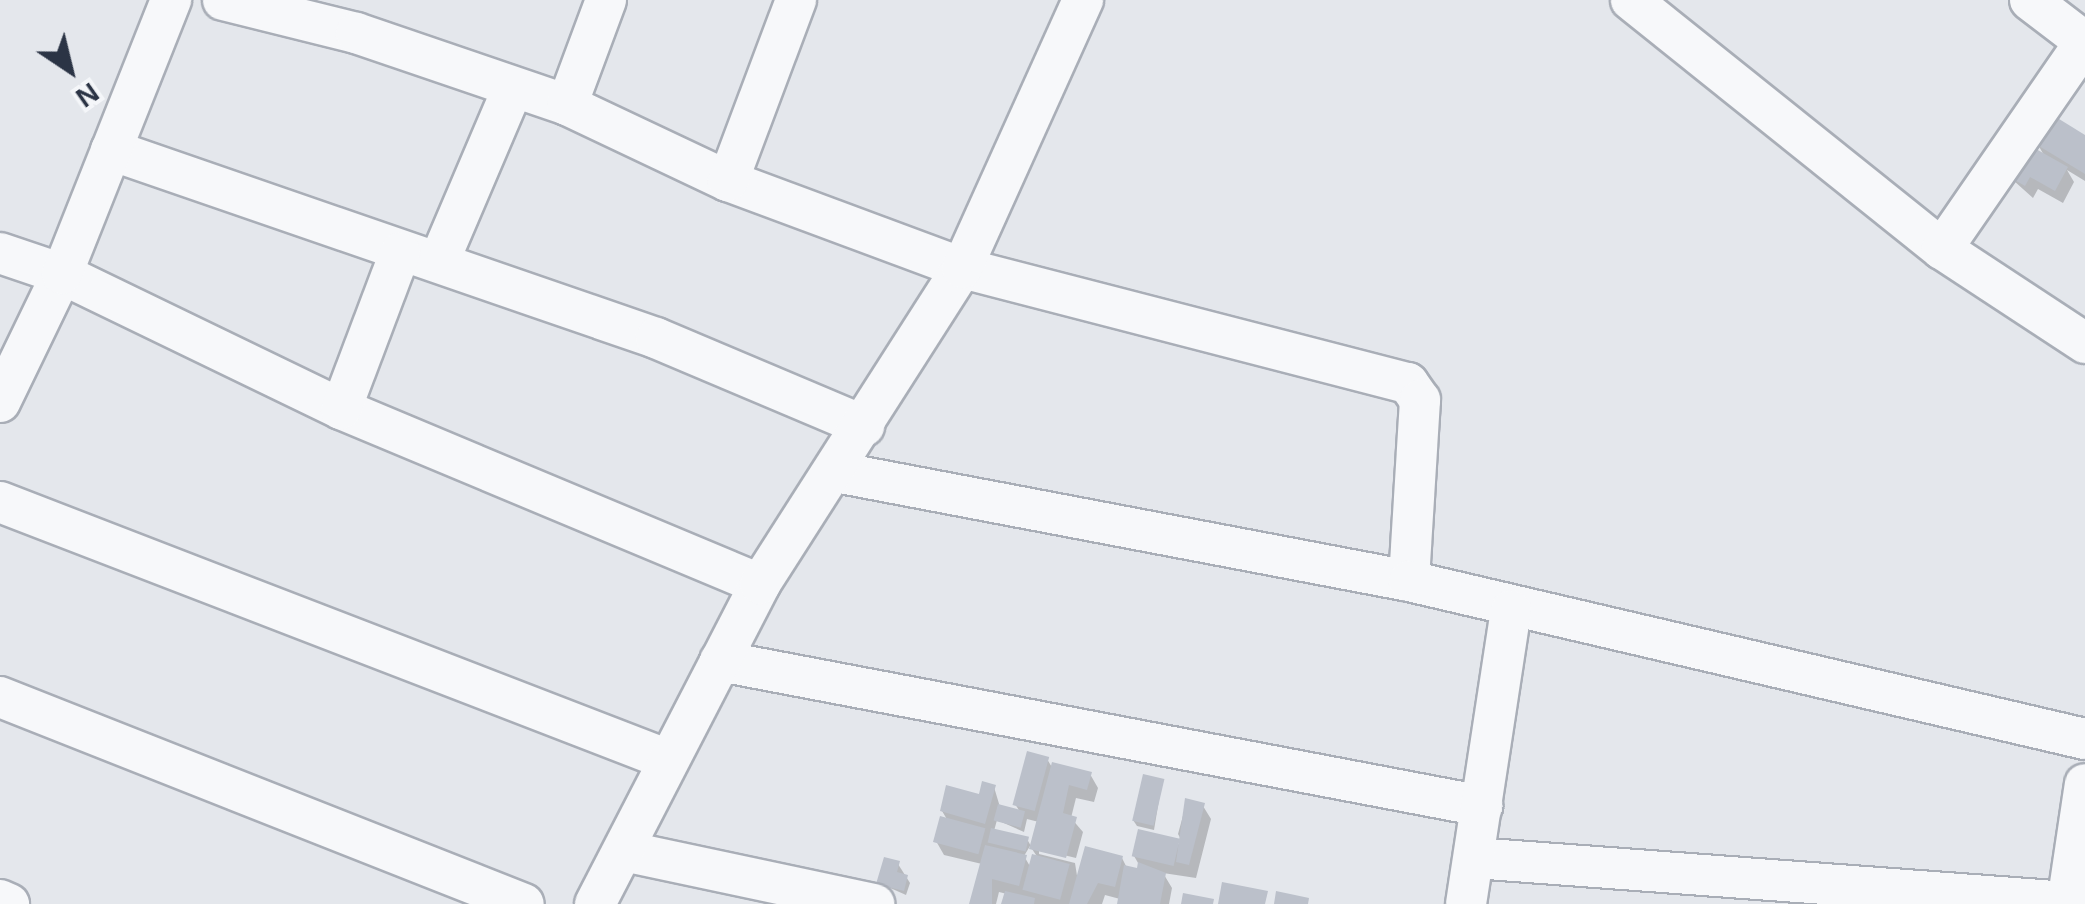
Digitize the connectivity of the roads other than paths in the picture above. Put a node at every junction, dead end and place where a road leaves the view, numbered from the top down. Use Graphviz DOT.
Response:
graph roads {
  1 [pos="170,0"];
  2 [pos="223,0"];
  3 [pos="606,0"];
  4 [pos="796,0"];
  5 [pos="1083,0"];
  6 [pos="1631,0"];
  7 [pos="2030,0"];
  8 [pos="2085,42"];
  9 [pos="513,88"];
  10 [pos="567,104"];
  11 [pos="111,150"];
  12 [pos="728,181"];
  13 [pos="1942,249"];
  14 [pos="0,254"];
  15 [pos="400,254"];
  16 [pos="440,259"];
  17 [pos="962,268"];
  18 [pos="62,274"];
  19 [pos="2085,343"];
  20 [pos="0,402"];
  21 [pos="340,409"];
  22 [pos="864,426"];
  23 [pos="836,472"];
  24 [pos="0,502"];
  25 [pos="1409,581"];
  26 [pos="760,584"];
  27 [pos="1511,610"];
  28 [pos="720,661"];
  29 [pos="0,697"];
  30 [pos="2085,739"];
  31 [pos="666,758"];
  32 [pos="2085,784"];
  33 [pos="1482,806"];
  34 [pos="624,851"];
  35 [pos="1474,858"];
  36 [pos="2072,890"];
  37 [pos="0,900"];
  38 [pos="9,904"];
  39 [pos="524,904"];
  40 [pos="595,904"];
  41 [pos="874,904"];
  42 [pos="1466,904"];
  1 -- 11 [label="street"];
  2 -- 9 [label="street"];
  3 -- 10 [label="street"];
  4 -- 12 [label="street"];
  5 -- 17 [label="street"];
  6 -- 13 [label="street"];
  7 -- 8 [label="street"];
  8 -- 13 [label="street"];
  9 -- 10 [label="street"];
  9 -- 16 [label="street"];
  10 -- 12 [label="street"];
  11 -- 15 [label="street"];
  11 -- 18 [label="street"];
  12 -- 17 [label="street"];
  13 -- 19 [label="street"];
  14 -- 18 [label="street"];
  15 -- 16 [label="street"];
  15 -- 21 [label="street"];
  16 -- 22 [label="street"];
  17 -- 22 [label="street"];
  17 -- 25 [label="street"];
  18 -- 20 [label="street"];
  18 -- 21 [label="street"];
  21 -- 26 [label="street"];
  22 -- 23 [label="street"];
  23 -- 25 [label="street"];
  23 -- 26 [label="street"];
  24 -- 31 [label="street"];
  25 -- 27 [label="street"];
  26 -- 28 [label="street"];
  27 -- 30 [label="street"];
  27 -- 33 [label="street"];
  28 -- 31 [label="street"];
  28 -- 33 [label="street"];
  29 -- 39 [label="street"];
  31 -- 34 [label="street"];
  32 -- 36 [label="street"];
  33 -- 35 [label="street"];
  34 -- 40 [label="street"];
  34 -- 41 [label="street"];
  35 -- 36 [label="street"];
  35 -- 42 [label="street"];
  37 -- 38 [label="street"];
}
